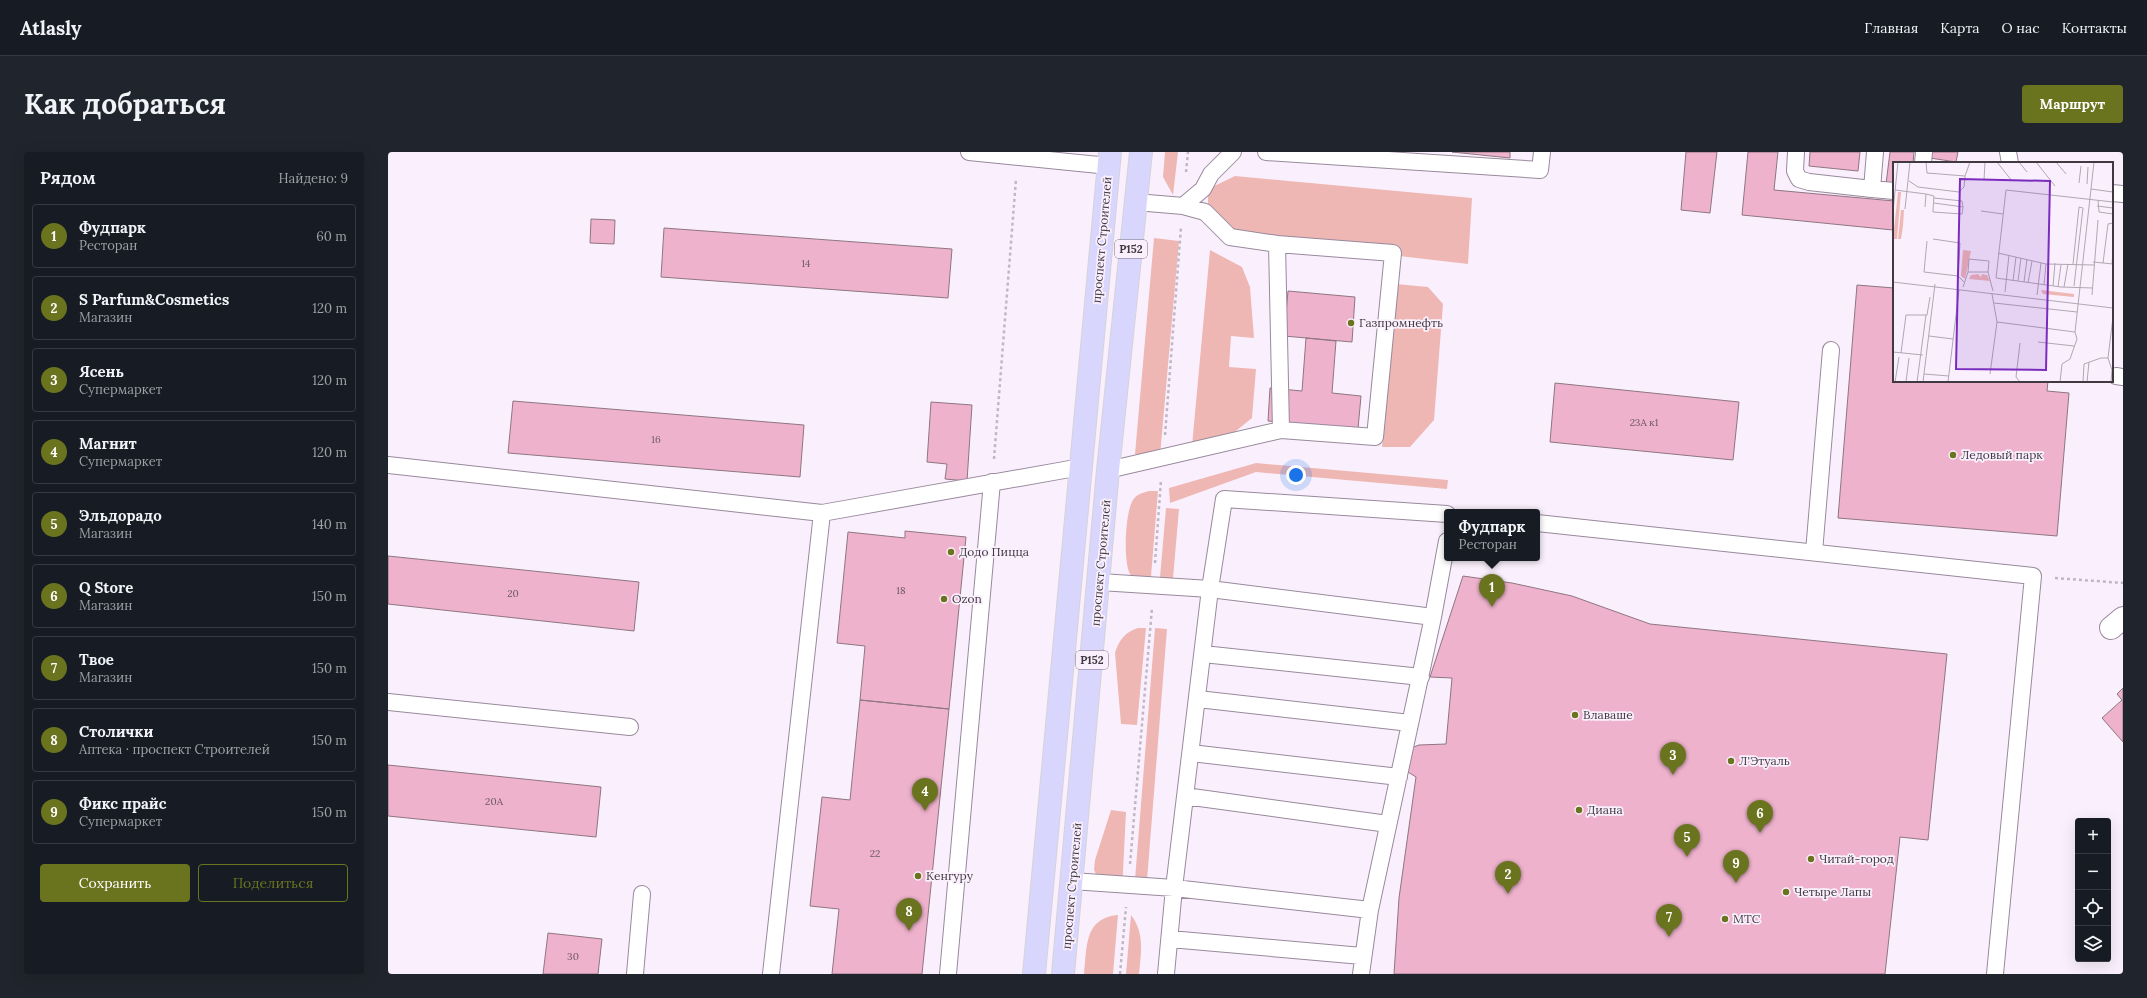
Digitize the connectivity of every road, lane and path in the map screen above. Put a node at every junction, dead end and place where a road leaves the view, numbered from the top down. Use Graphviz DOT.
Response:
graph roads {
  1 [pos="969,152"];
  2 [pos="1141,152"];
  3 [pos="1233,152"];
  4 [pos="1266,152"];
  5 [pos="1542,152"];
  6 [pos="1796,152"];
  7 [pos="1875,152"];
  8 [pos="1924,152"];
  9 [pos="2008,152"];
  10 [pos="1018,158"];
  11 [pos="1110,159"];
  12 [pos="1923,162"];
  13 [pos="2010,162"];
  14 [pos="1872,189"];
  15 [pos="1893,192"];
  16 [pos="2113,193"];
  17 [pos="2123,194"];
  18 [pos="1136,202"];
  19 [pos="1183,206"];
  20 [pos="1277,244"];
  21 [pos="1831,350"];
  22 [pos="1281,430"];
  23 [pos="388,465"];
  24 [pos="1081,467"];
  25 [pos="1108,470"];
  26 [pos="992,482"];
  27 [pos="822,513"];
  28 [pos="1444,514"];
  29 [pos="1540,523"];
  30 [pos="1814,552"];
  31 [pos="1444,559"];
  32 [pos="2033,576"];
  33 [pos="1100,582"];
  34 [pos="2123,583"];
  35 [pos="1210,589"];
  36 [pos="1434,617"];
  37 [pos="1203,654"];
  38 [pos="1421,677"];
  39 [pos="1198,698"];
  40 [pos="388,702"];
  41 [pos="1410,723"];
  42 [pos="630,727"];
  43 [pos="1191,753"];
  44 [pos="1399,777"];
  45 [pos="1185,796"];
  46 [pos="1388,824"];
  47 [pos="1072,881"];
  48 [pos="1174,888"];
  49 [pos="642,894"];
  50 [pos="1370,910"];
  51 [pos="1170,939"];
  52 [pos="1362,956"];
  53 [pos="635,974"];
  54 [pos="771,974"];
  55 [pos="948,974"];
  56 [pos="1034,974"];
  57 [pos="1063,974"];
  58 [pos="1166,974"];
  59 [pos="1361,974"];
  60 [pos="1995,974"];
  1 -- 10 [label="lane"];
  2 -- 18 [label="main road, проспект Строителей / Р152"];
  3 -- 19 [label="lane"];
  4 -- 5 [label="lane"];
  6 -- 14 [label="lane"];
  7 -- 14 [label="lane"];
  8 -- 12 [label="lane"];
  9 -- 13 [label="lane"];
  10 -- 11 [label="lane"];
  10 -- 26 [label="path"];
  11 -- 24 [label="main road, проспект Строителей / Р152"];
  14 -- 15 [label="lane"];
  16 -- 17 [label="lane"];
  18 -- 19 [label="lane"];
  18 -- 25 [label="main road, проспект Строителей / Р152"];
  19 -- 20 [label="lane"];
  20 -- 22 [label="lane"];
  20 -- 22 [label="lane"];
  21 -- 30 [label="lane"];
  22 -- 25 [label="lane"];
  23 -- 27 [label="lane"];
  24 -- 26 [label="lane"];
  24 -- 56 [label="main road, проспект Строителей / Р152"];
  25 -- 33 [label="main road, проспект Строителей / Р152"];
  26 -- 27 [label="lane"];
  26 -- 55 [label="lane"];
  27 -- 54 [label="lane"];
  28 -- 35 [label="lane"];
  29 -- 30 [label="lane"];
  30 -- 32 [label="lane"];
  31 -- 36 [label="lane"];
  32 -- 34 [label="path"];
  32 -- 60 [label="lane"];
  33 -- 35 [label="lane"];
  33 -- 47 [label="main road, проспект Строителей / Р152"];
  35 -- 36 [label="lane"];
  35 -- 37 [label="lane"];
  36 -- 38 [label="lane"];
  37 -- 38 [label="lane"];
  37 -- 39 [label="lane"];
  38 -- 41 [label="lane"];
  39 -- 41 [label="lane"];
  39 -- 43 [label="lane"];
  40 -- 42 [label="lane"];
  41 -- 44 [label="lane"];
  43 -- 44 [label="lane"];
  43 -- 45 [label="lane"];
  44 -- 46 [label="lane"];
  45 -- 46 [label="lane"];
  45 -- 48 [label="lane"];
  46 -- 50 [label="lane"];
  47 -- 48 [label="lane"];
  47 -- 57 [label="main road, проспект Строителей / Р152"];
  48 -- 50 [label="lane"];
  48 -- 51 [label="lane"];
  49 -- 53 [label="lane"];
  50 -- 52 [label="lane"];
  51 -- 52 [label="lane"];
  51 -- 58 [label="lane"];
  52 -- 59 [label="lane"];
}
